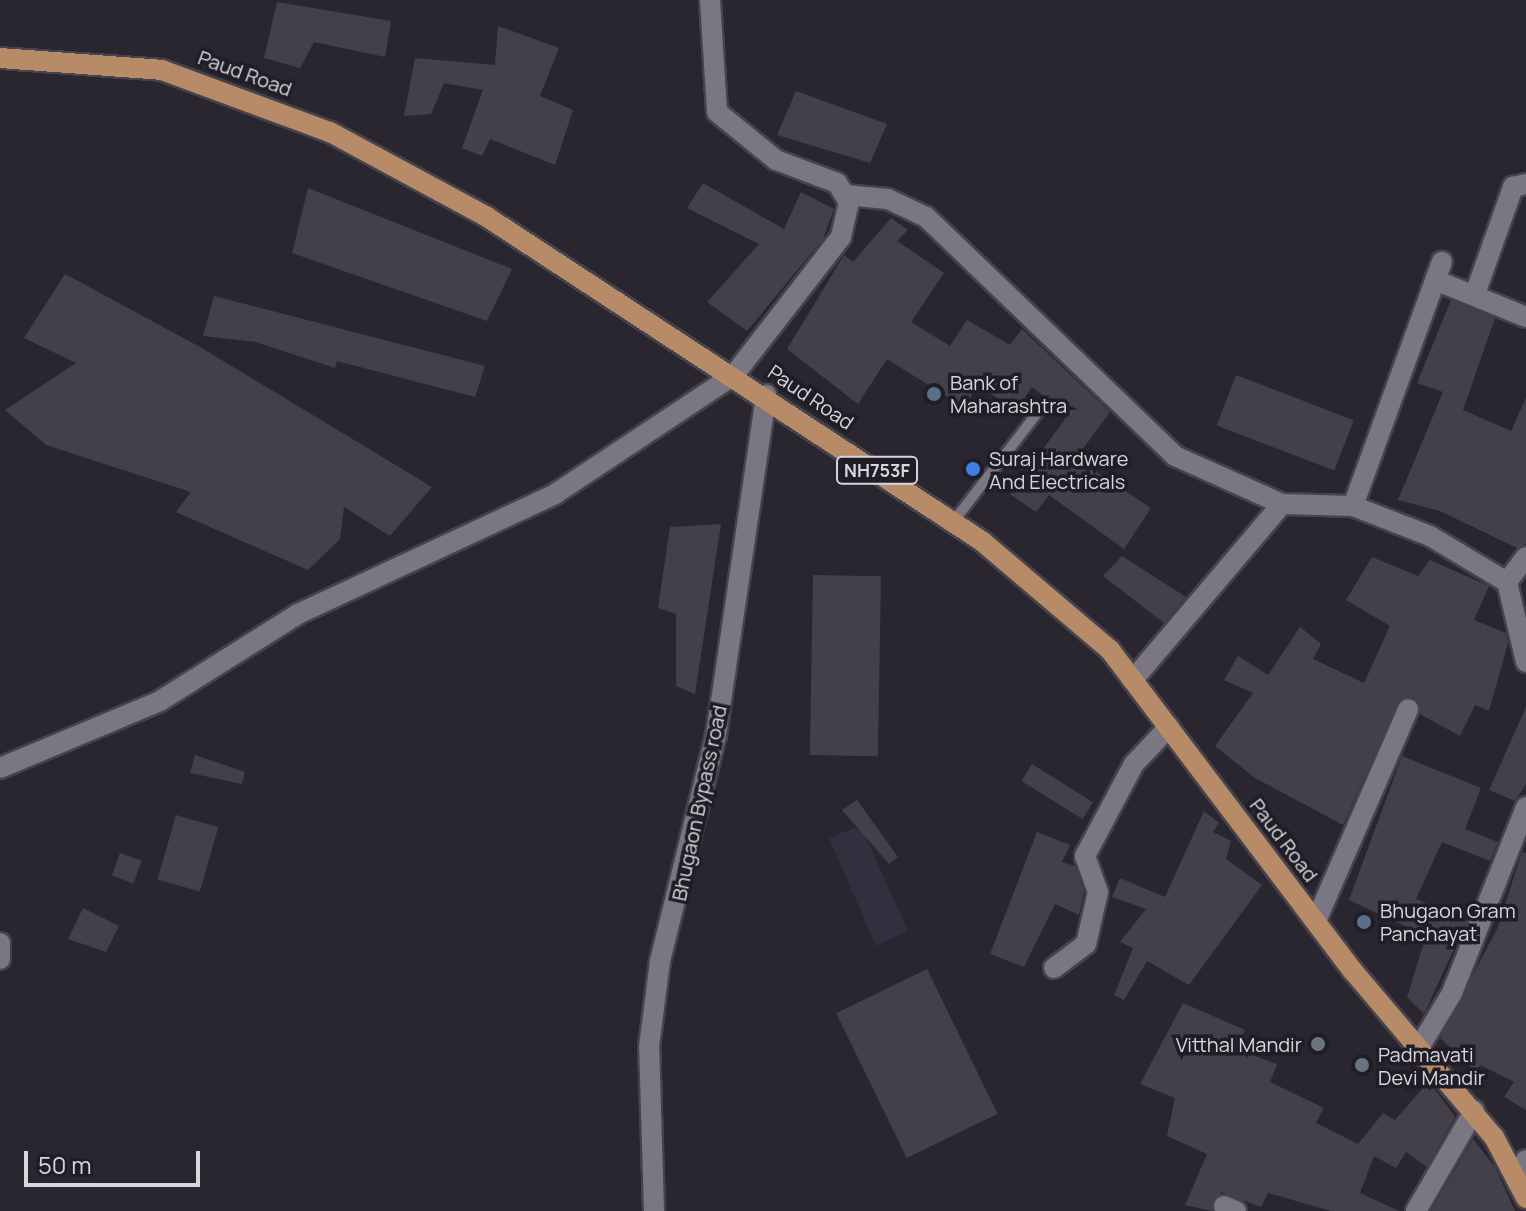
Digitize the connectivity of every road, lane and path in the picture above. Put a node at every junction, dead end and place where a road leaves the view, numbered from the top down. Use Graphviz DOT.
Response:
graph roads {
  1 [pos="710,0"];
  2 [pos="0,58"];
  3 [pos="1526,184"];
  4 [pos="845,195"];
  5 [pos="1475,294"];
  6 [pos="1526,317"];
  7 [pos="734,375"];
  8 [pos="766,395"];
  9 [pos="1038,412"];
  10 [pos="1282,504"];
  11 [pos="1353,506"];
  12 [pos="953,522"];
  13 [pos="1526,557"];
  14 [pos="1507,582"];
  15 [pos="1526,662"];
  16 [pos="1133,680"];
  17 [pos="1408,709"];
  18 [pos="1169,727"];
  19 [pos="0,768"];
  20 [pos="1526,807"];
  21 [pos="1316,921"];
  22 [pos="0,943"];
  23 [pos="0,959"];
  24 [pos="1054,968"];
  25 [pos="1417,1051"];
  26 [pos="1474,1111"];
  27 [pos="1526,1160"];
  28 [pos="1522,1190"];
  29 [pos="654,1211"];
  30 [pos="1416,1211"];
  1 -- 4 [label="street"];
  2 -- 7 [label="main road, Paud Road / NH753F"];
  3 -- 5 [label="street"];
  4 -- 7 [label="street"];
  4 -- 10 [label="street"];
  5 -- 6 [label="street"];
  5 -- 11 [label="street"];
  7 -- 8 [label="main road, Paud Road / NH753F"];
  7 -- 19 [label="street"];
  8 -- 12 [label="main road, Paud Road / NH753F"];
  8 -- 29 [label="street, Bhugaon Bypass road"];
  9 -- 12 [label="lane"];
  10 -- 11 [label="street"];
  10 -- 16 [label="street"];
  11 -- 14 [label="street"];
  12 -- 16 [label="main road, Paud Road / NH753F"];
  13 -- 14 [label="street"];
  14 -- 15 [label="street"];
  16 -- 18 [label="main road, Paud Road / NH753F"];
  17 -- 21 [label="street"];
  18 -- 21 [label="main road, Paud Road / NH753F"];
  18 -- 24 [label="street"];
  20 -- 25 [label="street"];
  21 -- 25 [label="main road, Paud Road / NH753F"];
  22 -- 23 [label="street"];
  25 -- 26 [label="main road, Paud Road / NH753F"];
  26 -- 28 [label="main road, Paud Road / NH753F"];
  26 -- 30 [label="street"];
  27 -- 28 [label="street"];
}
